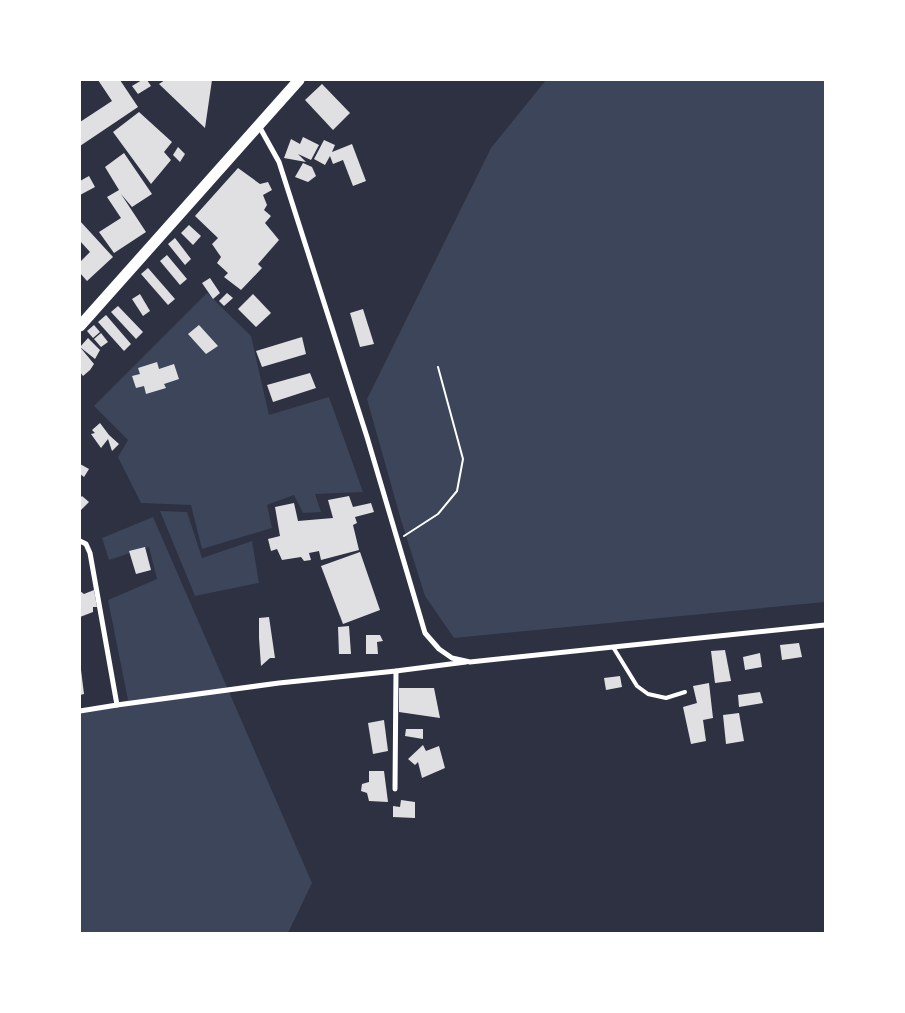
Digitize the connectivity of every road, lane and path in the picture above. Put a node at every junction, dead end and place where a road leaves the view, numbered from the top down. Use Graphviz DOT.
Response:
graph roads {
  1 [pos="294,82"];
  2 [pos="259,125"];
  3 [pos="80,326"];
  4 [pos="438,367"];
  5 [pos="398,540"];
  6 [pos="80,541"];
  7 [pos="825,625"];
  8 [pos="613,647"];
  9 [pos="470,662"];
  10 [pos="396,671"];
  11 [pos="685,692"];
  12 [pos="117,705"];
  13 [pos="80,711"];
  14 [pos="394,788"];
  1 -- 2 [label="main road"];
  2 -- 3 [label="main road"];
  2 -- 5 [label="street"];
  4 -- 5 [label="path"];
  5 -- 9 [label="street"];
  6 -- 12 [label="street"];
  7 -- 8 [label="street"];
  8 -- 9 [label="street"];
  8 -- 11 [label="lane"];
  9 -- 10 [label="street"];
  10 -- 12 [label="street"];
  10 -- 14 [label="street"];
  12 -- 13 [label="street"];
}
